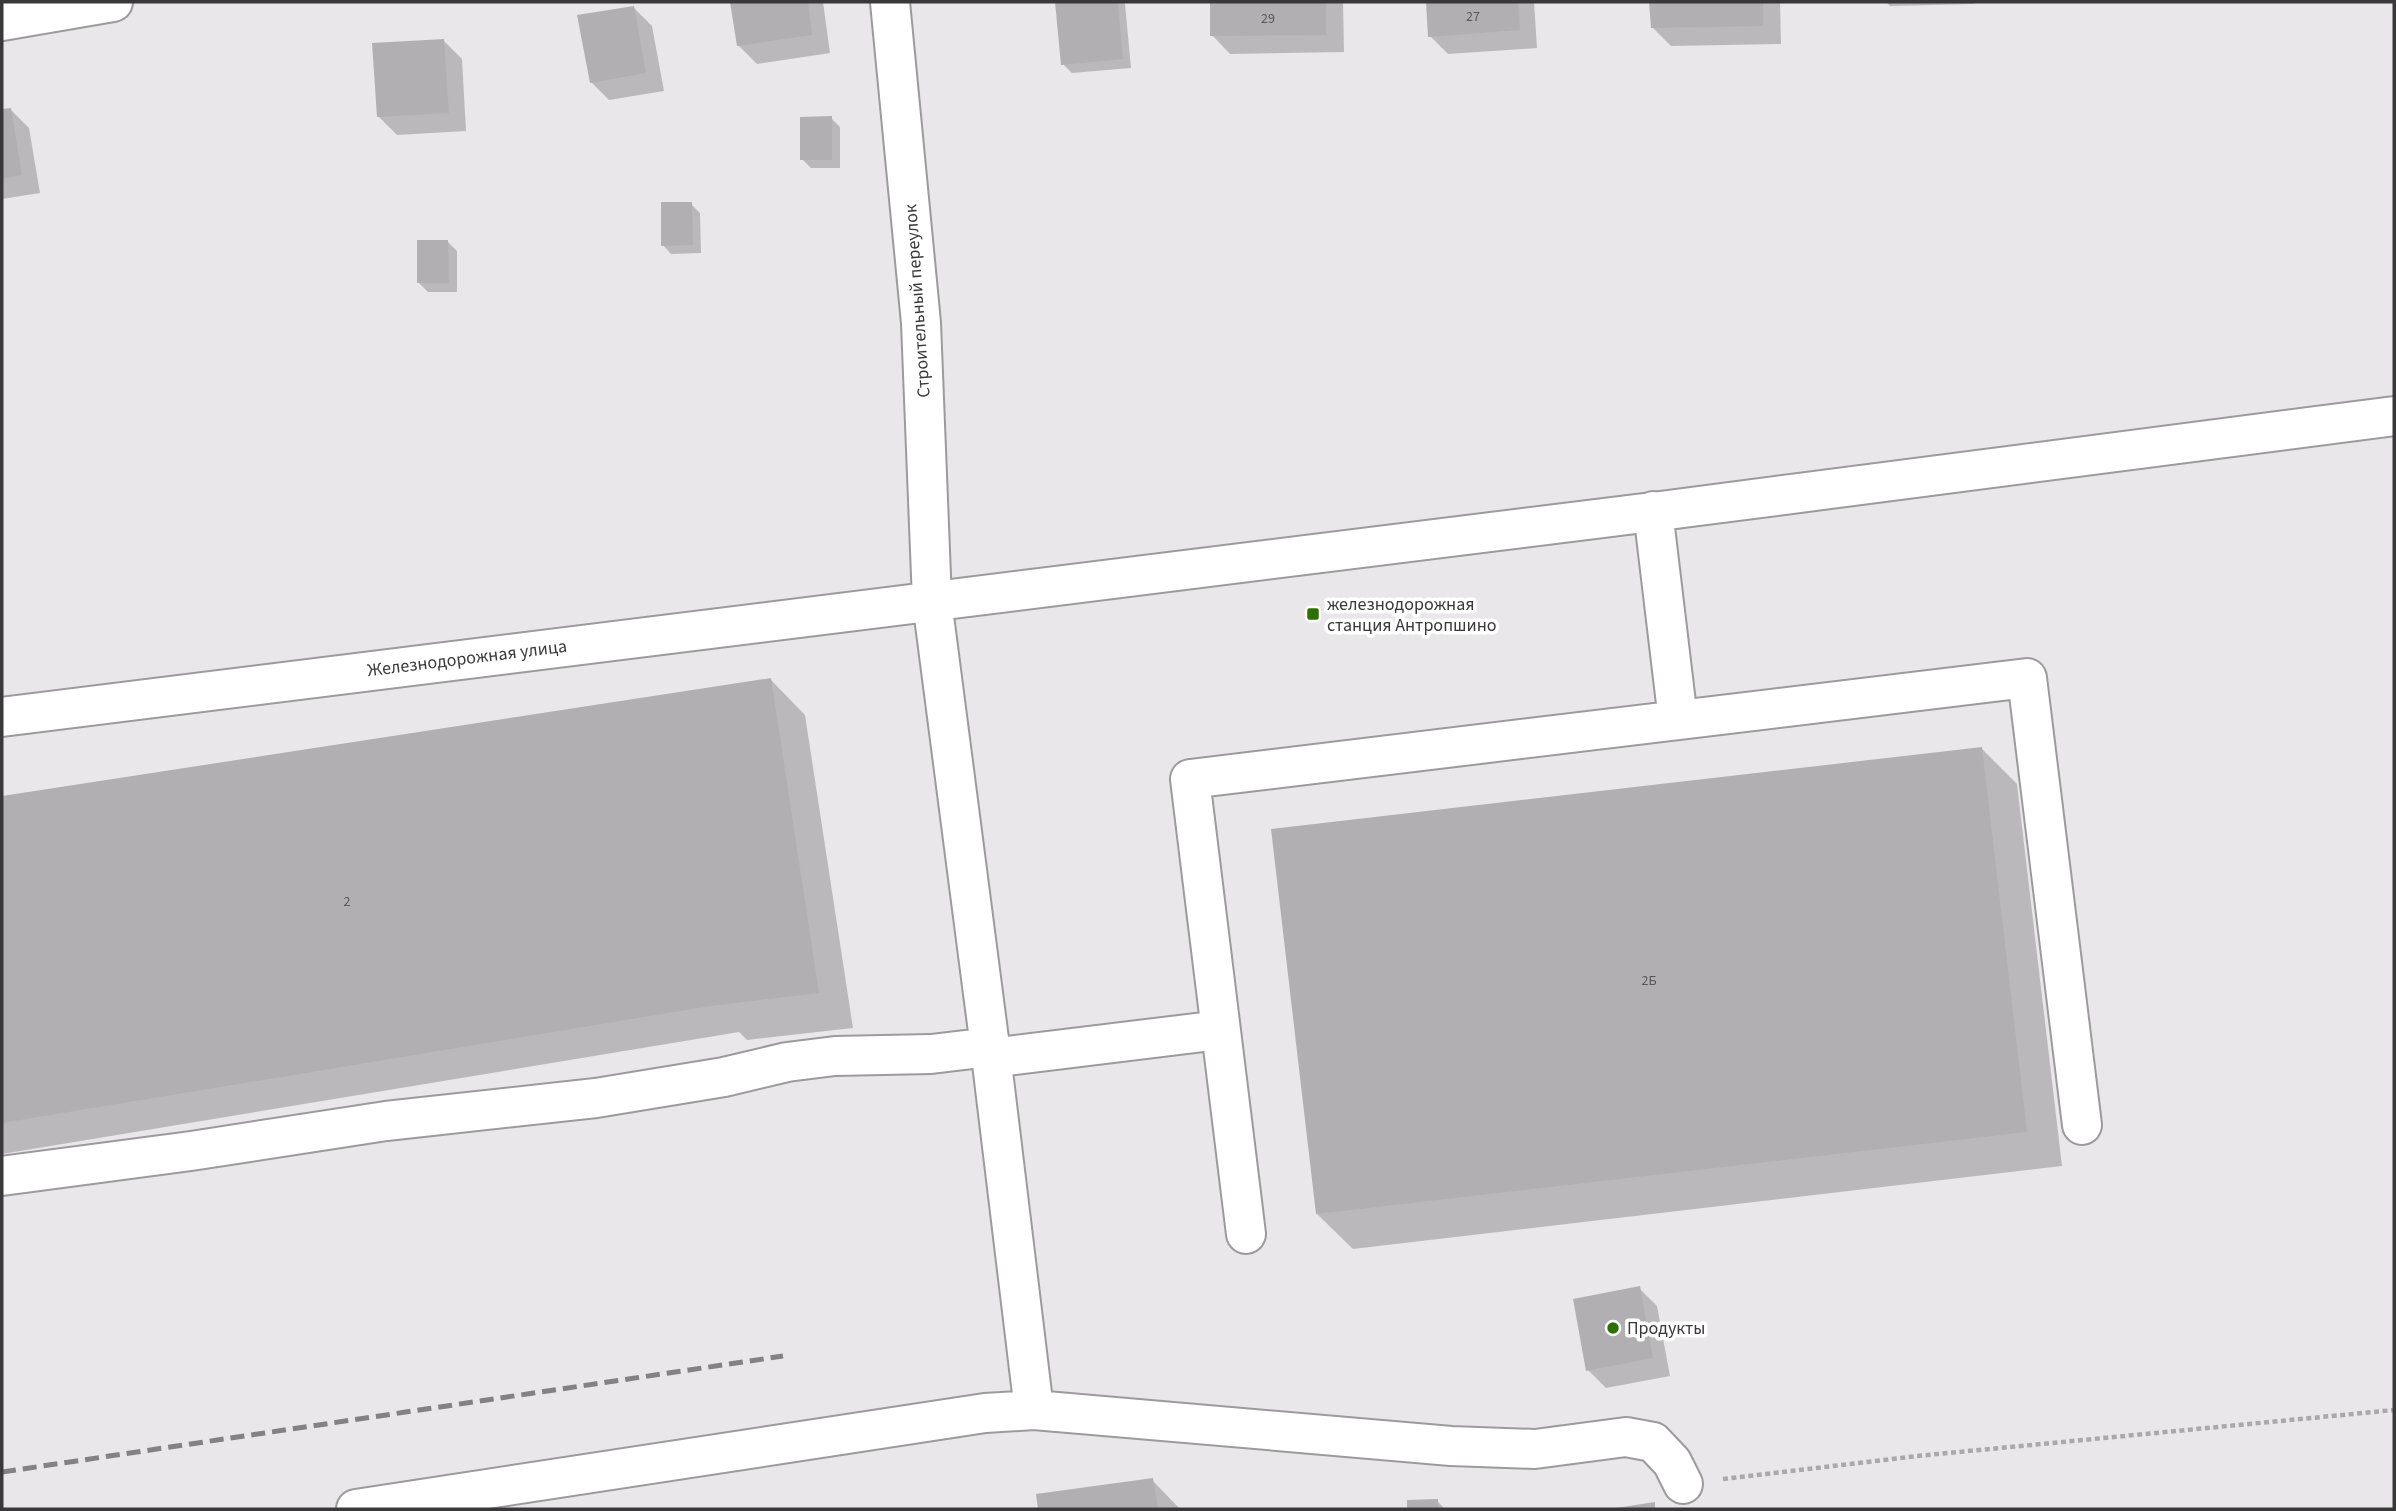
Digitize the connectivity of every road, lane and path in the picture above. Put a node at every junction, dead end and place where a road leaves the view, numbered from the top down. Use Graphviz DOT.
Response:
graph roads {
  1 [pos="113,2"];
  2 [pos="890,2"];
  3 [pos="2,21"];
  4 [pos="2394,416"];
  5 [pos="1653,511"];
  6 [pos="932,601"];
  7 [pos="2,717"];
  8 [pos="1678,720"];
  9 [pos="1220,1030"];
  10 [pos="991,1052"];
  11 [pos="2082,1125"];
  12 [pos="2,1176"];
  13 [pos="1245,1234"];
  14 [pos="1034,1409"];
  15 [pos="2394,1410"];
  16 [pos="1683,1484"];
  17 [pos="356,1509"];
  1 -- 3 [label="street"];
  2 -- 6 [label="street, Строительный переулок"];
  4 -- 5 [label="street, Железнодорожная улица"];
  5 -- 6 [label="street, Железнодорожная улица"];
  5 -- 8 [label="street"];
  6 -- 7 [label="street, Железнодорожная улица"];
  6 -- 10 [label="street, Строительный переулок"];
  8 -- 9 [label="street"];
  8 -- 11 [label="street"];
  9 -- 10 [label="street"];
  9 -- 13 [label="street"];
  10 -- 12 [label="street"];
  10 -- 14 [label="street, Строительный переулок"];
  14 -- 16 [label="street"];
  14 -- 17 [label="street"];
  15 -- 16 [label="path"];
}
